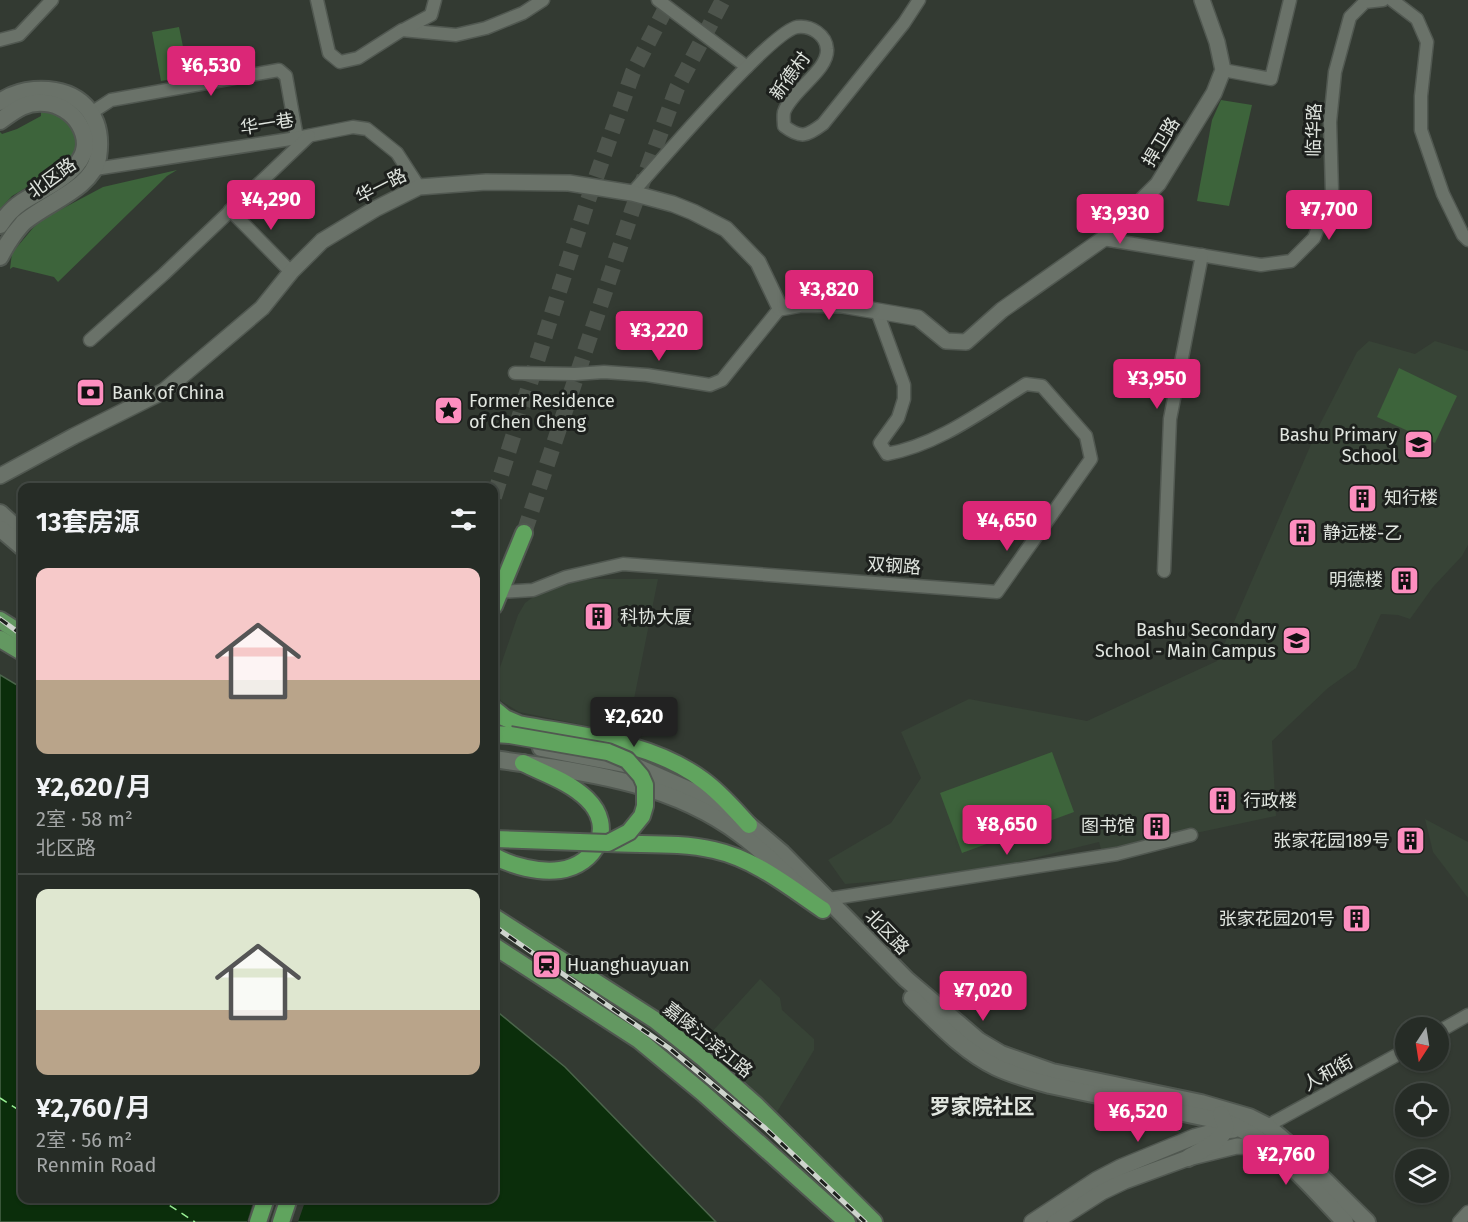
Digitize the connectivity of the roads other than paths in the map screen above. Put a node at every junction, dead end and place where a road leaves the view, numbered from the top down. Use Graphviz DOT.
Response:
graph roads {
  1 [pos="52,0"];
  2 [pos="317,0"];
  3 [pos="435,0"];
  4 [pos="543,0"];
  5 [pos="658,0"];
  6 [pos="919,0"];
  7 [pos="1202,0"];
  8 [pos="1290,0"];
  9 [pos="1383,0"];
  10 [pos="1392,0"];
  11 [pos="402,30"];
  12 [pos="0,40"];
  13 [pos="747,67"];
  14 [pos="1223,70"];
  15 [pos="5,99"];
  16 [pos="91,113"];
  17 [pos="0,121"];
  18 [pos="310,136"];
  19 [pos="297,138"];
  20 [pos="95,169"];
  21 [pos="419,187"];
  22 [pos="632,193"];
  23 [pos="230,210"];
  24 [pos="0,225"];
  25 [pos="1103,239"];
  26 [pos="1468,240"];
  27 [pos="1202,255"];
  28 [pos="0,257"];
  29 [pos="291,272"];
  30 [pos="780,308"];
  31 [pos="877,311"];
  32 [pos="90,340"];
  33 [pos="515,373"];
  34 [pos="0,476"];
  35 [pos="0,513"];
  36 [pos="0,528"];
  37 [pos="18,529"];
  38 [pos="524,533"];
  39 [pos="18,544"];
  40 [pos="1164,571"];
  41 [pos="498,594"];
  42 [pos="498,599"];
  43 [pos="0,620"];
  44 [pos="18,631"];
  45 [pos="0,639"];
  46 [pos="18,650"];
  47 [pos="498,712"];
  48 [pos="502,735"];
  49 [pos="498,741"];
  50 [pos="498,760"];
  51 [pos="523,764"];
  52 [pos="749,825"];
  53 [pos="1191,835"];
  54 [pos="498,839"];
  55 [pos="608,843"];
  56 [pos="498,858"];
  57 [pos="825,904"];
  58 [pos="498,921"];
  59 [pos="498,949"];
  60 [pos="1468,1015"];
  61 [pos="1449,1026"];
  62 [pos="1395,1056"];
  63 [pos="1201,1103"];
  64 [pos="1226,1126"];
  65 [pos="1266,1126"];
  66 [pos="1244,1129"];
  67 [pos="1277,1153"];
  68 [pos="1188,1158"];
  69 [pos="264,1203"];
  70 [pos="287,1203"];
  71 [pos="1468,1212"];
  72 [pos="258,1222"];
  73 [pos="281,1222"];
  74 [pos="847,1222"];
  75 [pos="874,1222"];
  76 [pos="1032,1222"];
  77 [pos="1055,1222"];
  78 [pos="1345,1222"];
  79 [pos="1367,1222"];
  80 [pos="1459,1222"];
  1 -- 12 [label="street"];
  2 -- 11 [label="street"];
  3 -- 11 [label="street"];
  4 -- 11 [label="street"];
  5 -- 13 [label="street"];
  6 -- 13 [label="street, 新德村"];
  7 -- 14 [label="street"];
  8 -- 14 [label="street"];
  9 -- 27 [label="street, 临华路"];
  10 -- 26 [label="street"];
  13 -- 22 [label="street, 新德村"];
  14 -- 25 [label="street, 捍卫路"];
  15 -- 16 [label="main road"];
  15 -- 17 [label="main road, 北区路"];
  15 -- 24 [label="main road, 北区路"];
  16 -- 19 [label="street"];
  16 -- 20 [label="main road, 北区路"];
  18 -- 19 [label="street, 华一巷"];
  18 -- 21 [label="street, 华一巷"];
  18 -- 23 [label="street"];
  19 -- 20 [label="street, 华一巷"];
  20 -- 28 [label="main road, 北区路"];
  21 -- 22 [label="street, 华一路"];
  21 -- 29 [label="street, 华一路"];
  22 -- 30 [label="street, 华一路"];
  23 -- 29 [label="street"];
  23 -- 32 [label="street"];
  25 -- 27 [label="street, 临华路"];
  25 -- 31 [label="street, 捍卫路"];
  27 -- 40 [label="street"];
  29 -- 34 [label="street, 华一路"];
  30 -- 31 [label="street, 捍卫路"];
  30 -- 33 [label="street"];
  31 -- 42 [label="street, 双钢路"];
  35 -- 37 [label="main road"];
  36 -- 39 [label="main road"];
  38 -- 41 [label="highway"];
  43 -- 44 [label="main road"];
  45 -- 46 [label="main road"];
  47 -- 52 [label="highway"];
  48 -- 55 [label="highway, bridge"];
  49 -- 52 [label="main road, 北区路"];
  50 -- 51 [label="main road, 北区路"];
  51 -- 56 [label="highway"];
  51 -- 57 [label="main road, 北区路"];
  52 -- 57 [label="main road, 北区路"];
  53 -- 57 [label="street"];
  54 -- 55 [label="highway, bridge"];
  55 -- 57 [label="highway"];
  57 -- 63 [label="main road, 北区路"];
  57 -- 64 [label="main road, 北区路"];
  58 -- 75 [label="main road, 嘉陵江滨江路"];
  59 -- 74 [label="main road"];
  60 -- 61 [label="street"];
  62 -- 65 [label="street, 人和街"];
  63 -- 64 [label="main road"];
  63 -- 65 [label="main road, 北区路"];
  64 -- 66 [label="main road, 北区路"];
  64 -- 68 [label="main road"];
  64 -- 76 [label="street"];
  65 -- 66 [label="street"];
  65 -- 79 [label="main road, 北区路"];
  66 -- 67 [label="main road, 北区路"];
  67 -- 68 [label="street"];
  67 -- 78 [label="main road, 北区路"];
  68 -- 77 [label="street"];
  69 -- 72 [label="highway"];
  70 -- 73 [label="highway"];
  71 -- 80 [label="street"];
}
